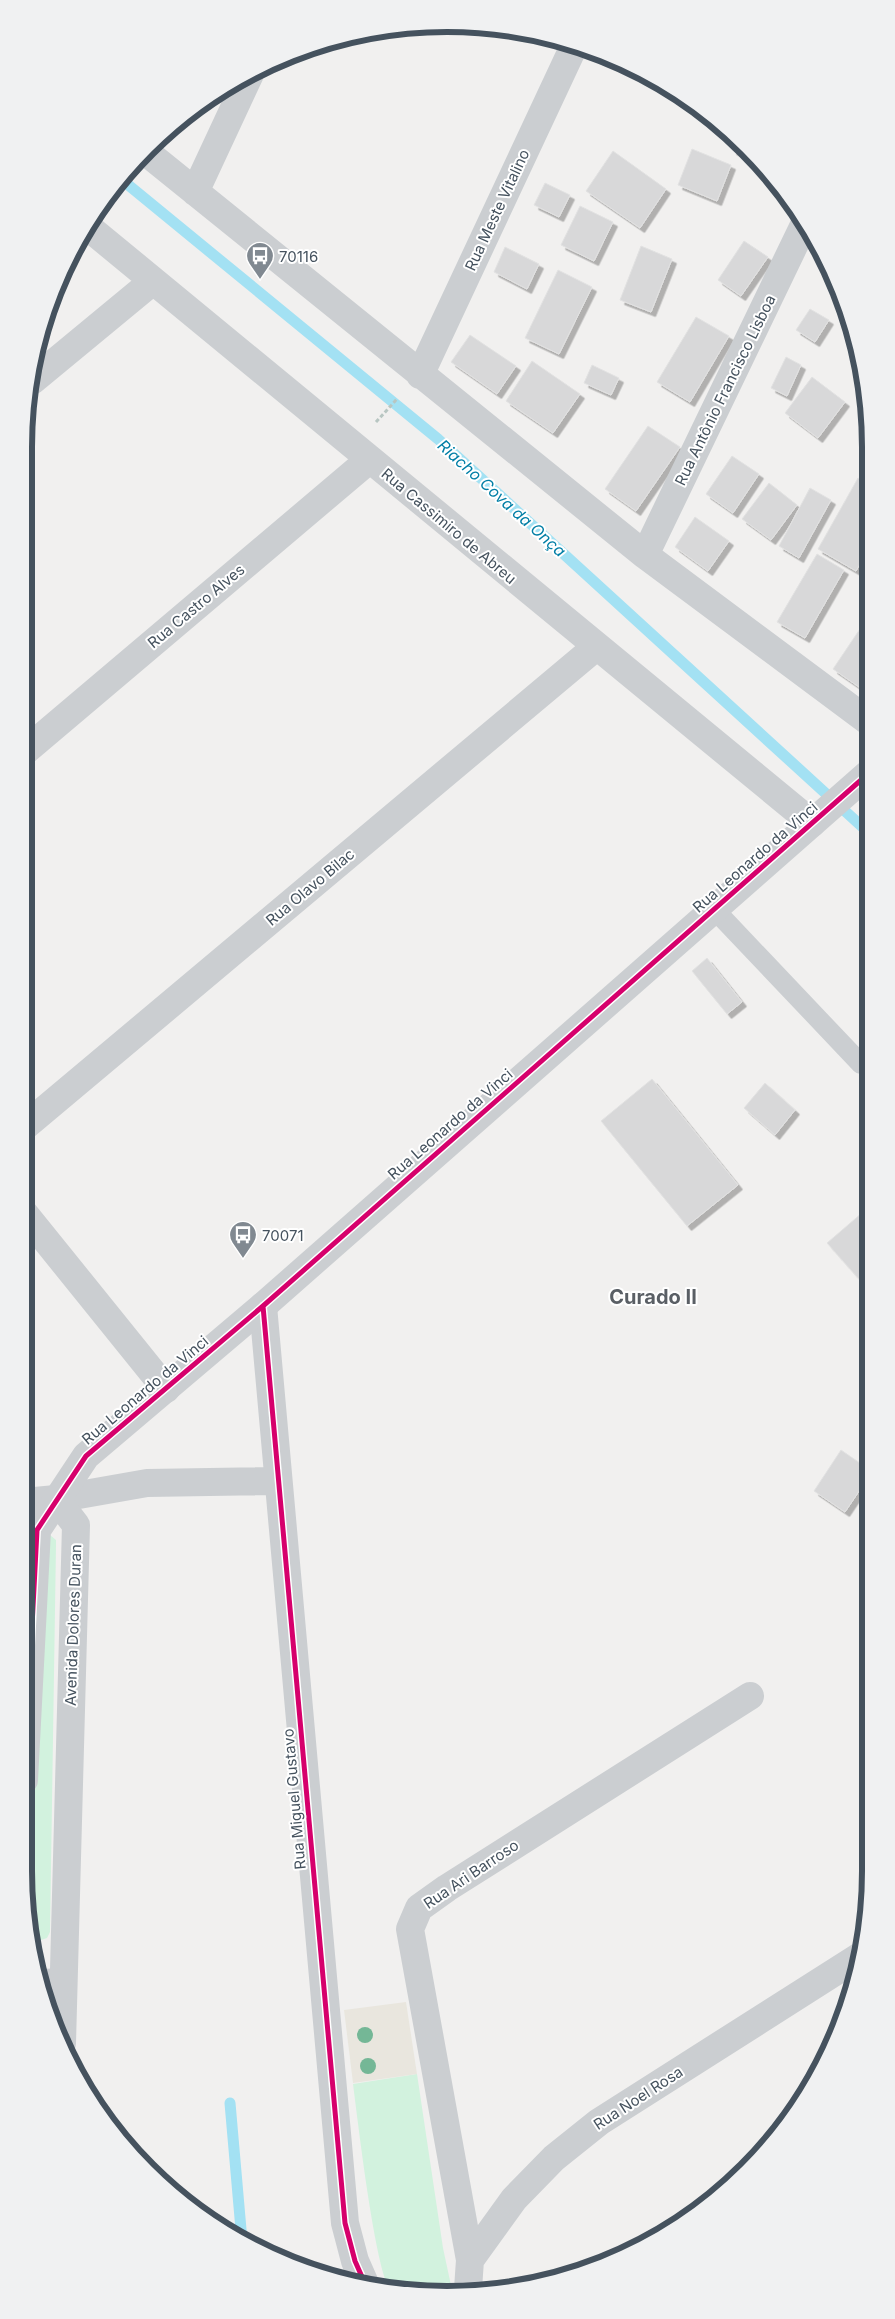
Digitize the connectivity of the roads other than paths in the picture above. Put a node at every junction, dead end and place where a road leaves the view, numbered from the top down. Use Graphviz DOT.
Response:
graph roads {
  1 [pos="571,52"];
  2 [pos="245,85"];
  3 [pos="152,157"];
  4 [pos="195,192"];
  5 [pos="93,231"];
  6 [pos="802,231"];
  7 [pos="153,281"];
  8 [pos="39,375"];
  9 [pos="420,375"];
  10 [pos="369,460"];
  11 [pos="645,555"];
  12 [pos="596,647"];
  13 [pos="862,718"];
  14 [pos="32,745"];
  15 [pos="862,780"];
  16 [pos="820,815"];
  17 [pos="714,909"];
  18 [pos="860,1064"];
  19 [pos="32,1120"];
  20 [pos="32,1223"];
  21 [pos="263,1306"];
  22 [pos="166,1390"];
  23 [pos="278,1480"];
  24 [pos="56,1499"];
  25 [pos="32,1501"];
  26 [pos="32,1626"];
  27 [pos="750,1696"];
  28 [pos="853,1961"];
  29 [pos="52,1982"];
  30 [pos="56,2009"];
  31 [pos="470,2260"];
  32 [pos="362,2278"];
  33 [pos="468,2286"];
  1 -- 9 [label="street, Rua Meste Vitalino"];
  2 -- 4 [label="street"];
  3 -- 4 [label="street"];
  4 -- 9 [label="street"];
  5 -- 7 [label="street, Rua Cassimiro de Abreu"];
  6 -- 11 [label="street, Rua Antônio Francisco Lisboa"];
  7 -- 8 [label="street"];
  7 -- 10 [label="street, Rua Cassimiro de Abreu"];
  9 -- 11 [label="street"];
  10 -- 12 [label="street, Rua Cassimiro de Abreu"];
  10 -- 14 [label="street, Rua Castro Alves"];
  11 -- 13 [label="street"];
  12 -- 16 [label="street, Rua Cassimiro de Abreu"];
  12 -- 19 [label="street, Rua Olavo Bilac"];
  15 -- 16 [label="street, Rua Leonardo da Vinci"];
  16 -- 17 [label="street, Rua Leonardo da Vinci"];
  17 -- 18 [label="lane"];
  17 -- 21 [label="street, Rua Leonardo da Vinci"];
  20 -- 22 [label="street"];
  21 -- 22 [label="street, Rua Leonardo da Vinci"];
  21 -- 23 [label="street, Rua Miguel Gustavo"];
  22 -- 24 [label="street, Rua Leonardo da Vinci"];
  23 -- 24 [label="street"];
  23 -- 32 [label="street, Rua Miguel Gustavo"];
  24 -- 25 [label="street"];
  24 -- 26 [label="street"];
  24 -- 29 [label="street, Avenida Dolores Duran"];
  27 -- 31 [label="street, Rua Ari Barroso"];
  28 -- 31 [label="street, Rua Noel Rosa"];
  29 -- 30 [label="street, Avenida Dolores Duran"];
  31 -- 33 [label="street"];
}
